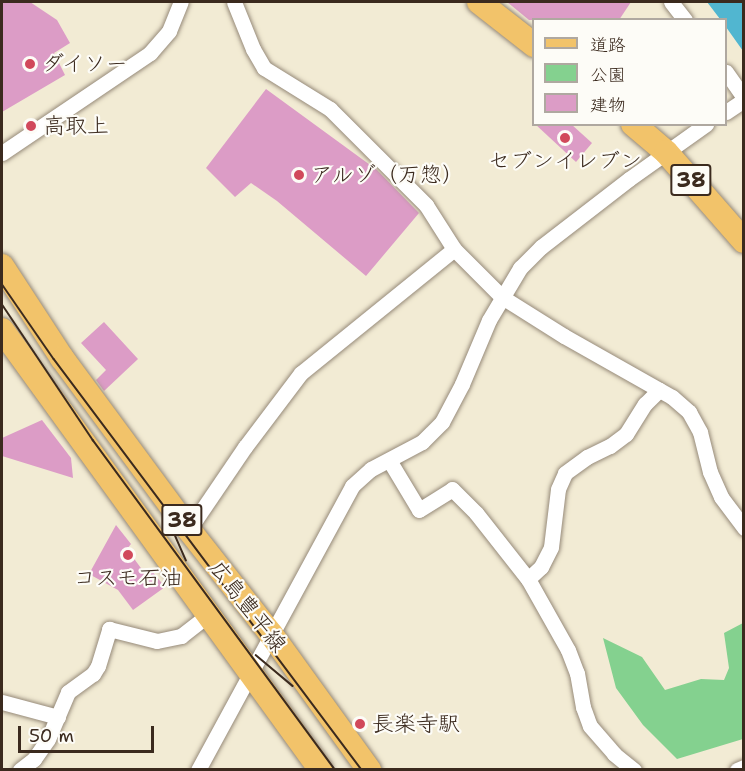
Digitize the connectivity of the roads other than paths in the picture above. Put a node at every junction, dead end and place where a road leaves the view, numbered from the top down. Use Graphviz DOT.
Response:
graph roads {
  1 [pos="181,2"];
  2 [pos="234,2"];
  3 [pos="479,2"];
  4 [pos="671,2"];
  5 [pos="683,18"];
  6 [pos="532,43"];
  7 [pos="727,74"];
  8 [pos="744,99"];
  9 [pos="727,111"];
  10 [pos="635,126"];
  11 [pos="703,126"];
  12 [pos="666,152"];
  13 [pos="2,153"];
  14 [pos="744,241"];
  15 [pos="454,249"];
  16 [pos="2,266"];
  17 [pos="502,297"];
  18 [pos="2,330"];
  19 [pos="659,390"];
  20 [pos="389,460"];
  21 [pos="186,526"];
  22 [pos="744,528"];
  23 [pos="528,579"];
  24 [pos="208,615"];
  25 [pos="271,634"];
  26 [pos="251,672"];
  27 [pos="2,702"];
  28 [pos="58,717"];
  29 [pos="744,767"];
  30 [pos="21,770"];
  31 [pos="198,770"];
  32 [pos="321,770"];
  33 [pos="369,770"];
  34 [pos="634,770"];
  35 [pos="737,770"];
  1 -- 13 [label="street"];
  2 -- 15 [label="street"];
  3 -- 6 [label="main road"];
  4 -- 5 [label="street"];
  7 -- 8 [label="street"];
  8 -- 9 [label="street"];
  10 -- 12 [label="main road, 38"];
  11 -- 12 [label="street"];
  12 -- 14 [label="main road, 38"];
  12 -- 17 [label="street"];
  15 -- 17 [label="street"];
  15 -- 21 [label="street"];
  16 -- 21 [label="main road, 広島豊平線 / 38"];
  17 -- 19 [label="street"];
  17 -- 20 [label="street"];
  18 -- 24 [label="main road, 広島豊平線 / 38"];
  19 -- 22 [label="street"];
  19 -- 23 [label="street"];
  20 -- 23 [label="street"];
  20 -- 25 [label="street"];
  21 -- 25 [label="main road, 広島豊平線 / 38"];
  23 -- 34 [label="street"];
  24 -- 26 [label="main road, 広島豊平線 / 38"];
  24 -- 28 [label="street"];
  25 -- 26 [label="street"];
  25 -- 33 [label="main road, 広島豊平線 / 38"];
  26 -- 31 [label="street"];
  26 -- 32 [label="main road, 広島豊平線 / 38"];
  27 -- 28 [label="street"];
  28 -- 30 [label="street"];
  29 -- 35 [label="street"];
}
